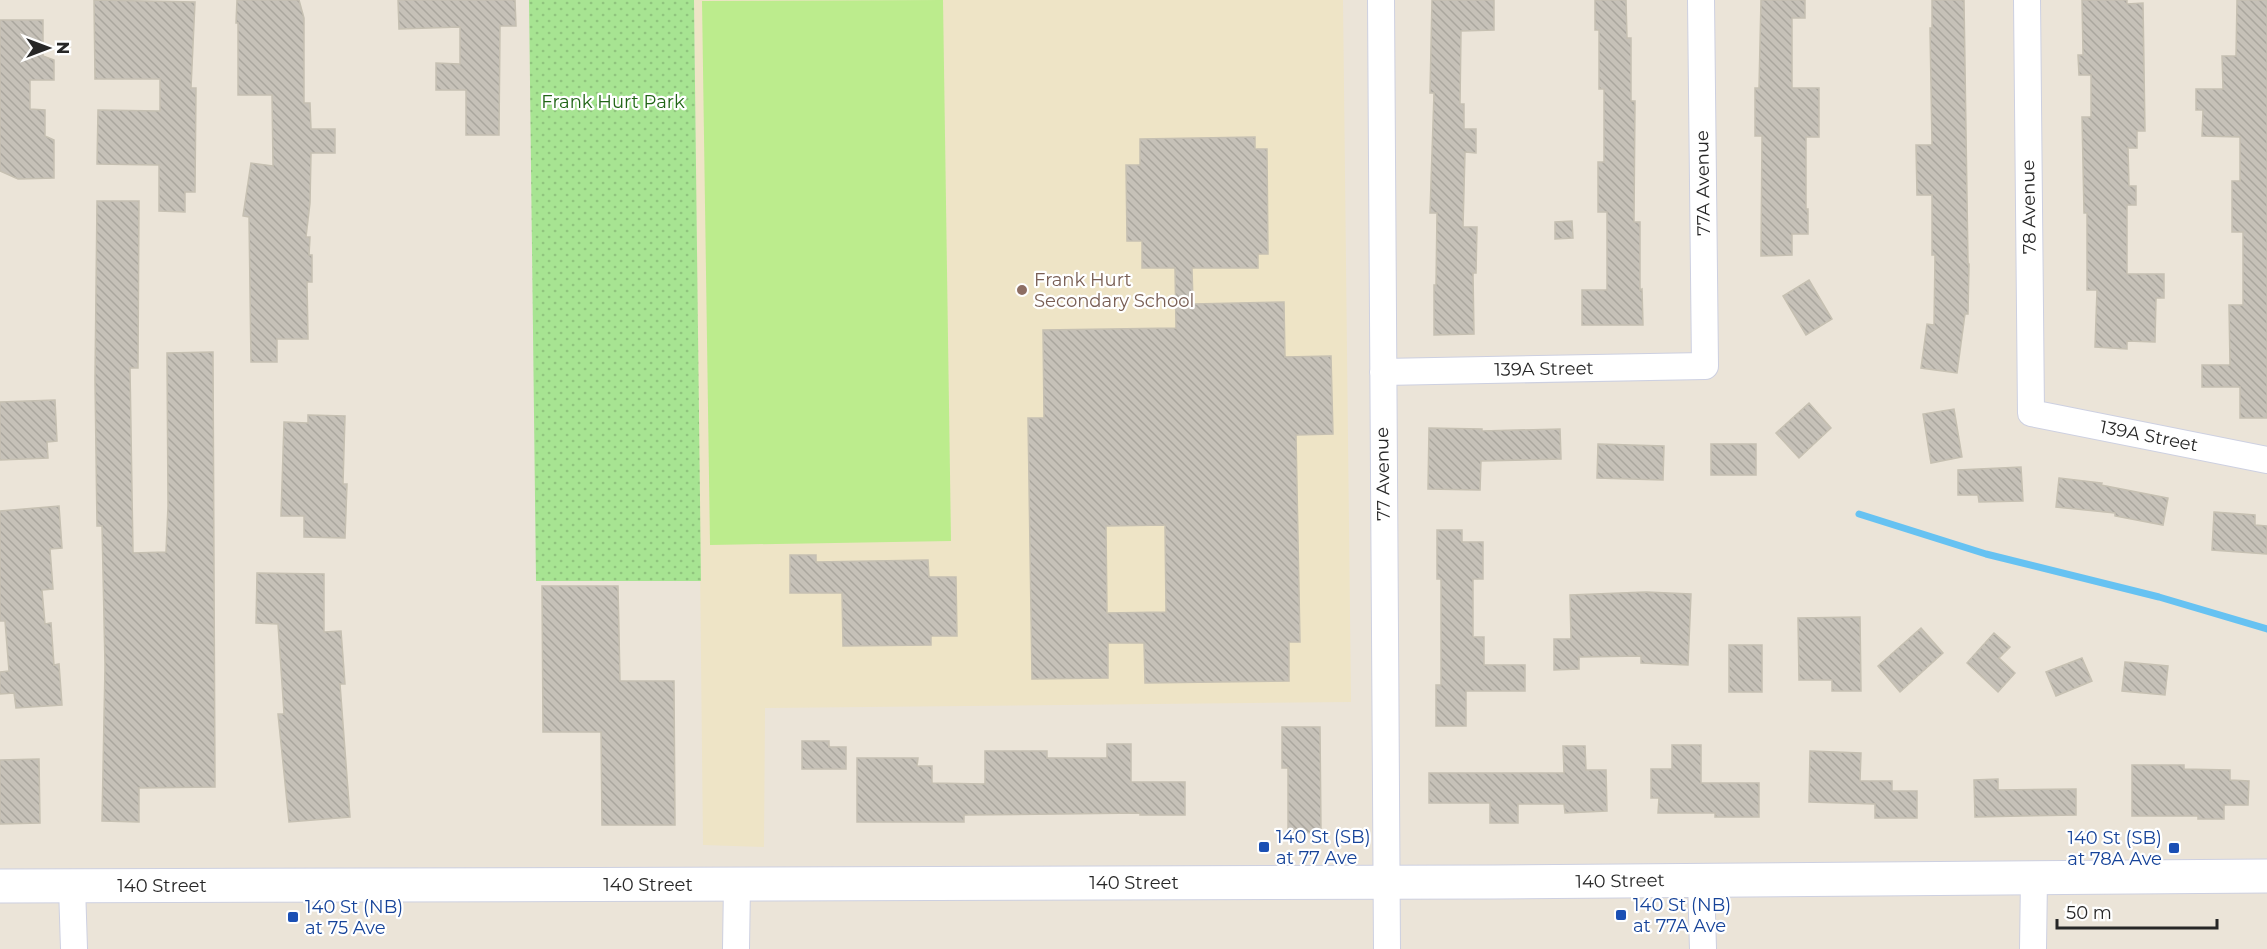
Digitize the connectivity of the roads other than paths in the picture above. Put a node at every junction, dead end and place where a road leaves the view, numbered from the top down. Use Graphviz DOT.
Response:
graph roads {
  1 [pos="1381,0"];
  2 [pos="1701,0"];
  3 [pos="2027,0"];
  4 [pos="1705,366"];
  5 [pos="1383,372"];
  6 [pos="2031,413"];
  7 [pos="2267,460"];
  8 [pos="2267,876"];
  9 [pos="2034,878"];
  10 [pos="1701,880"];
  11 [pos="1387,883"];
  12 [pos="737,884"];
  13 [pos="0,886"];
  14 [pos="72,886"];
  15 [pos="74,949"];
  16 [pos="736,949"];
  17 [pos="1387,949"];
  18 [pos="1703,949"];
  19 [pos="2033,949"];
  1 -- 5 [label="street, 77 Avenue"];
  2 -- 4 [label="street, 77A Avenue"];
  3 -- 6 [label="street, 78 Avenue"];
  4 -- 5 [label="street, 139A Street"];
  5 -- 11 [label="street, 77 Avenue"];
  6 -- 7 [label="street, 139A Street"];
  8 -- 9 [label="main road, 140 Street"];
  9 -- 10 [label="main road, 140 Street"];
  9 -- 19 [label="street"];
  10 -- 11 [label="main road, 140 Street"];
  10 -- 18 [label="street"];
  11 -- 12 [label="main road, 140 Street"];
  11 -- 17 [label="street, 77 Avenue"];
  12 -- 14 [label="main road, 140 Street"];
  12 -- 16 [label="street"];
  13 -- 14 [label="main road, 140 Street"];
  14 -- 15 [label="street"];
}
